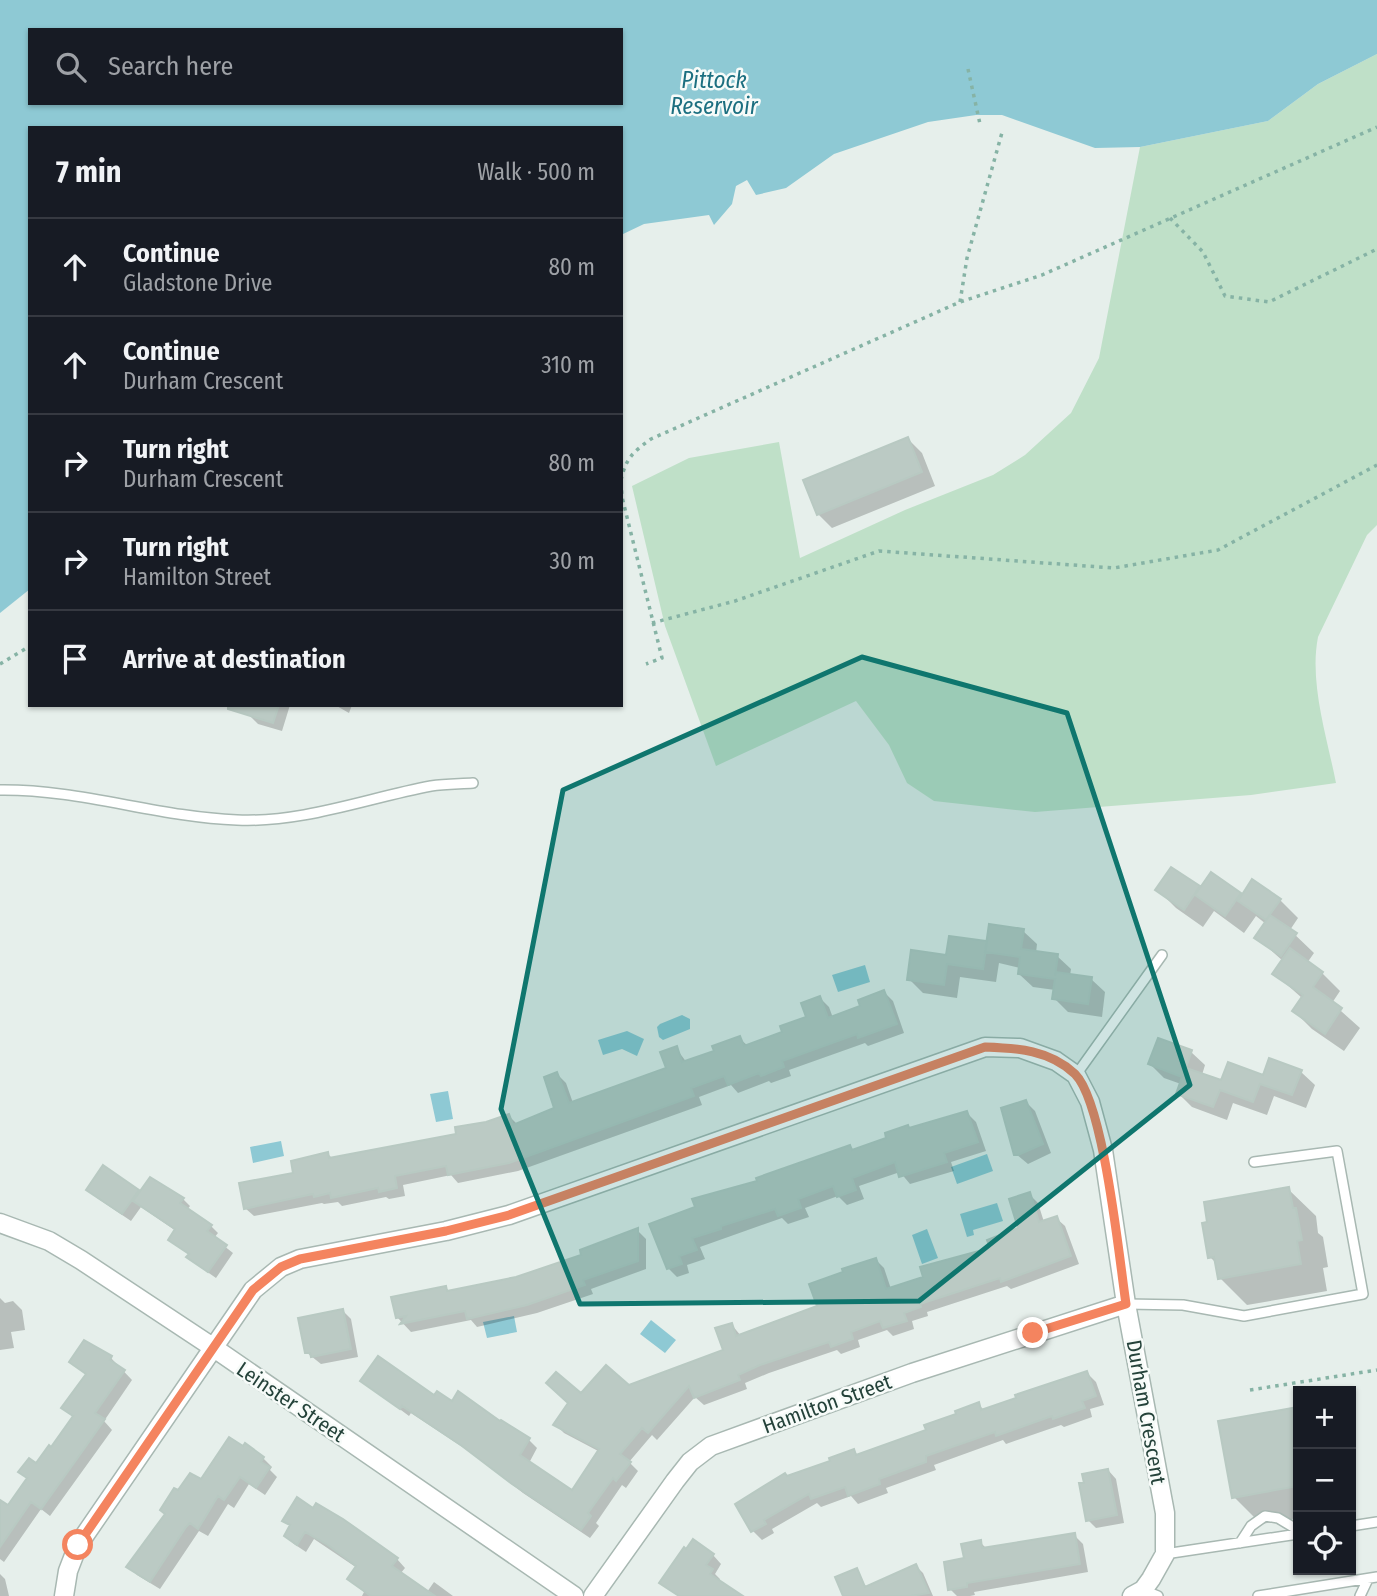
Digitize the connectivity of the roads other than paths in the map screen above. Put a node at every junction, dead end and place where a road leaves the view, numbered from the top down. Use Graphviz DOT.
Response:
graph roads {
  1 [pos="473,783"];
  2 [pos="0,790"];
  3 [pos="1162,955"];
  4 [pos="1076,1075"];
  5 [pos="1254,1161"];
  6 [pos="0,1223"];
  7 [pos="1126,1304"];
  8 [pos="214,1348"];
  9 [pos="1377,1522"];
  10 [pos="1356,1525"];
  11 [pos="1293,1528"];
  12 [pos="1293,1533"];
  13 [pos="1240,1543"];
  14 [pos="1165,1554"];
  15 [pos="1373,1578"];
  16 [pos="1145,1594"];
  17 [pos="64,1596"];
  18 [pos="574,1596"];
  19 [pos="593,1596"];
  20 [pos="1258,1596"];
  21 [pos="1360,1596"];
  1 -- 2 [label="lane"];
  3 -- 4 [label="lane"];
  4 -- 7 [label="street, Durham Crescent"];
  4 -- 8 [label="street"];
  5 -- 7 [label="lane"];
  6 -- 8 [label="street, Leinster Street"];
  7 -- 14 [label="street, Durham Crescent"];
  7 -- 19 [label="street, Hamilton Street"];
  8 -- 17 [label="street"];
  8 -- 18 [label="street, Leinster Street"];
  9 -- 10 [label="lane"];
  11 -- 13 [label="lane"];
  12 -- 13 [label="lane"];
  13 -- 14 [label="lane"];
  14 -- 16 [label="street"];
  15 -- 20 [label="lane"];
  15 -- 21 [label="lane"];
}
